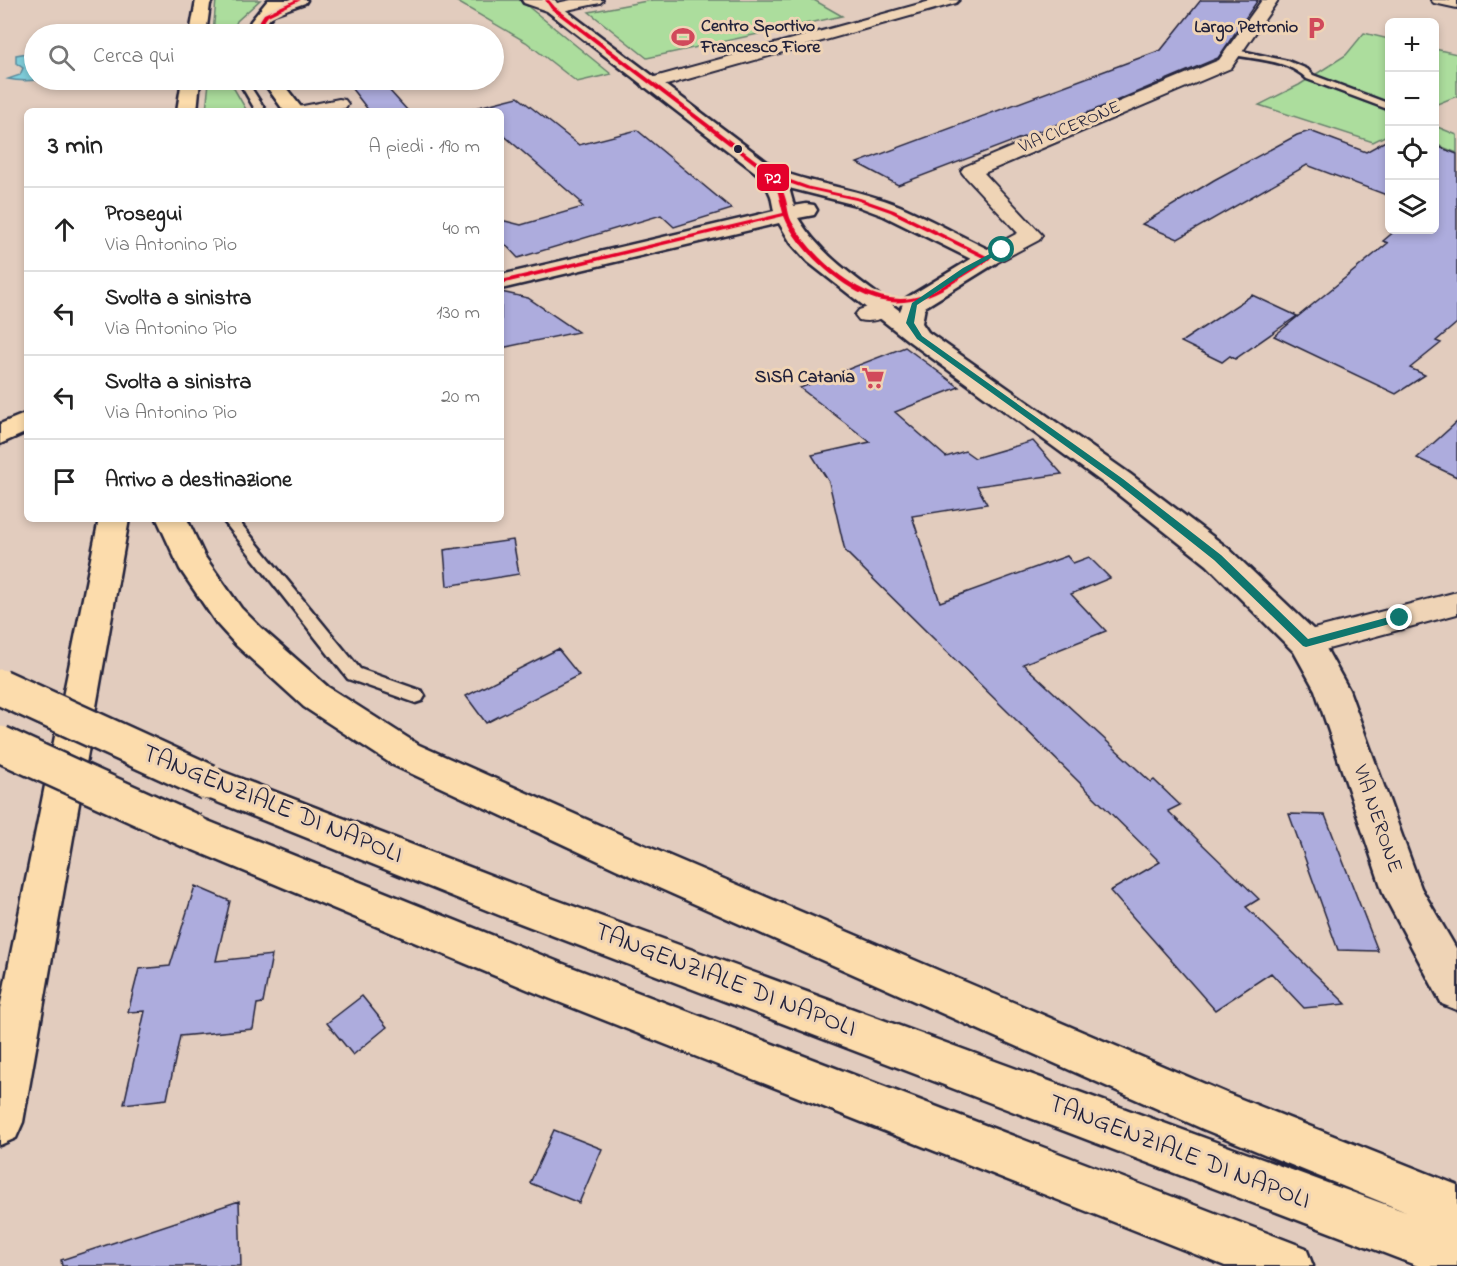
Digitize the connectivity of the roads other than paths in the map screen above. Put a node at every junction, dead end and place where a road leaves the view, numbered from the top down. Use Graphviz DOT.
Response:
graph roads {
  1 [pos="299,0"];
  2 [pos="530,0"];
  3 [pos="595,0"];
  4 [pos="951,0"];
  5 [pos="1270,0"];
  6 [pos="1439,0"];
  7 [pos="201,1"];
  8 [pos="1457,3"];
  9 [pos="550,4"];
  10 [pos="272,6"];
  11 [pos="199,24"];
  12 [pos="258,24"];
  13 [pos="1232,52"];
  14 [pos="650,84"];
  15 [pos="190,90"];
  16 [pos="248,90"];
  17 [pos="278,90"];
  18 [pos="339,104"];
  19 [pos="1385,105"];
  20 [pos="187,108"];
  21 [pos="259,108"];
  22 [pos="292,108"];
  23 [pos="319,108"];
  24 [pos="772,175"];
  25 [pos="876,206"];
  26 [pos="785,214"];
  27 [pos="799,238"];
  28 [pos="988,258"];
  29 [pos="504,281"];
  30 [pos="860,292"];
  31 [pos="924,296"];
  32 [pos="919,337"];
  33 [pos="24,423"];
  34 [pos="0,435"];
  35 [pos="113,522"];
  36 [pos="173,522"];
  37 [pos="231,522"];
  38 [pos="1457,603"];
  39 [pos="1306,643"];
  40 [pos="0,687"];
  41 [pos="416,696"];
  42 [pos="0,744"];
  43 [pos="1456,989"];
  44 [pos="0,1122"];
  45 [pos="1457,1209"];
  46 [pos="1457,1256"];
  47 [pos="1288,1266"];
  1 -- 10 [label="street"];
  2 -- 9 [label="street"];
  3 -- 9 [label="street"];
  4 -- 14 [label="street"];
  5 -- 13 [label="street, VIA CICERONE"];
  6 -- 8 [label="street"];
  7 -- 11 [label="main road"];
  9 -- 14 [label="street"];
  10 -- 12 [label="main road"];
  13 -- 19 [label="lane"];
  13 -- 28 [label="street, VIA CICERONE"];
  14 -- 24 [label="street"];
  15 -- 20 [label="main road"];
  16 -- 21 [label="lane"];
  17 -- 22 [label="main road"];
  18 -- 23 [label="street"];
  24 -- 25 [label="street"];
  24 -- 26 [label="street, VIA NERONE"];
  25 -- 26 [label="street"];
  25 -- 27 [label="street"];
  25 -- 28 [label="street"];
  26 -- 27 [label="street, VIA NERONE"];
  26 -- 29 [label="street"];
  27 -- 30 [label="street, VIA NERONE"];
  28 -- 31 [label="street"];
  30 -- 31 [label="street"];
  30 -- 32 [label="street, VIA NERONE"];
  31 -- 32 [label="street"];
  32 -- 39 [label="street, VIA NERONE"];
  33 -- 34 [label="main road"];
  35 -- 44 [label="main road"];
  36 -- 45 [label="main road"];
  37 -- 41 [label="lane"];
  38 -- 39 [label="street"];
  39 -- 43 [label="street, VIA NERONE"];
  40 -- 46 [label="main road, TANGENZIALE DI NAPOLI, bridge"];
  42 -- 47 [label="main road, bridge"];
}
